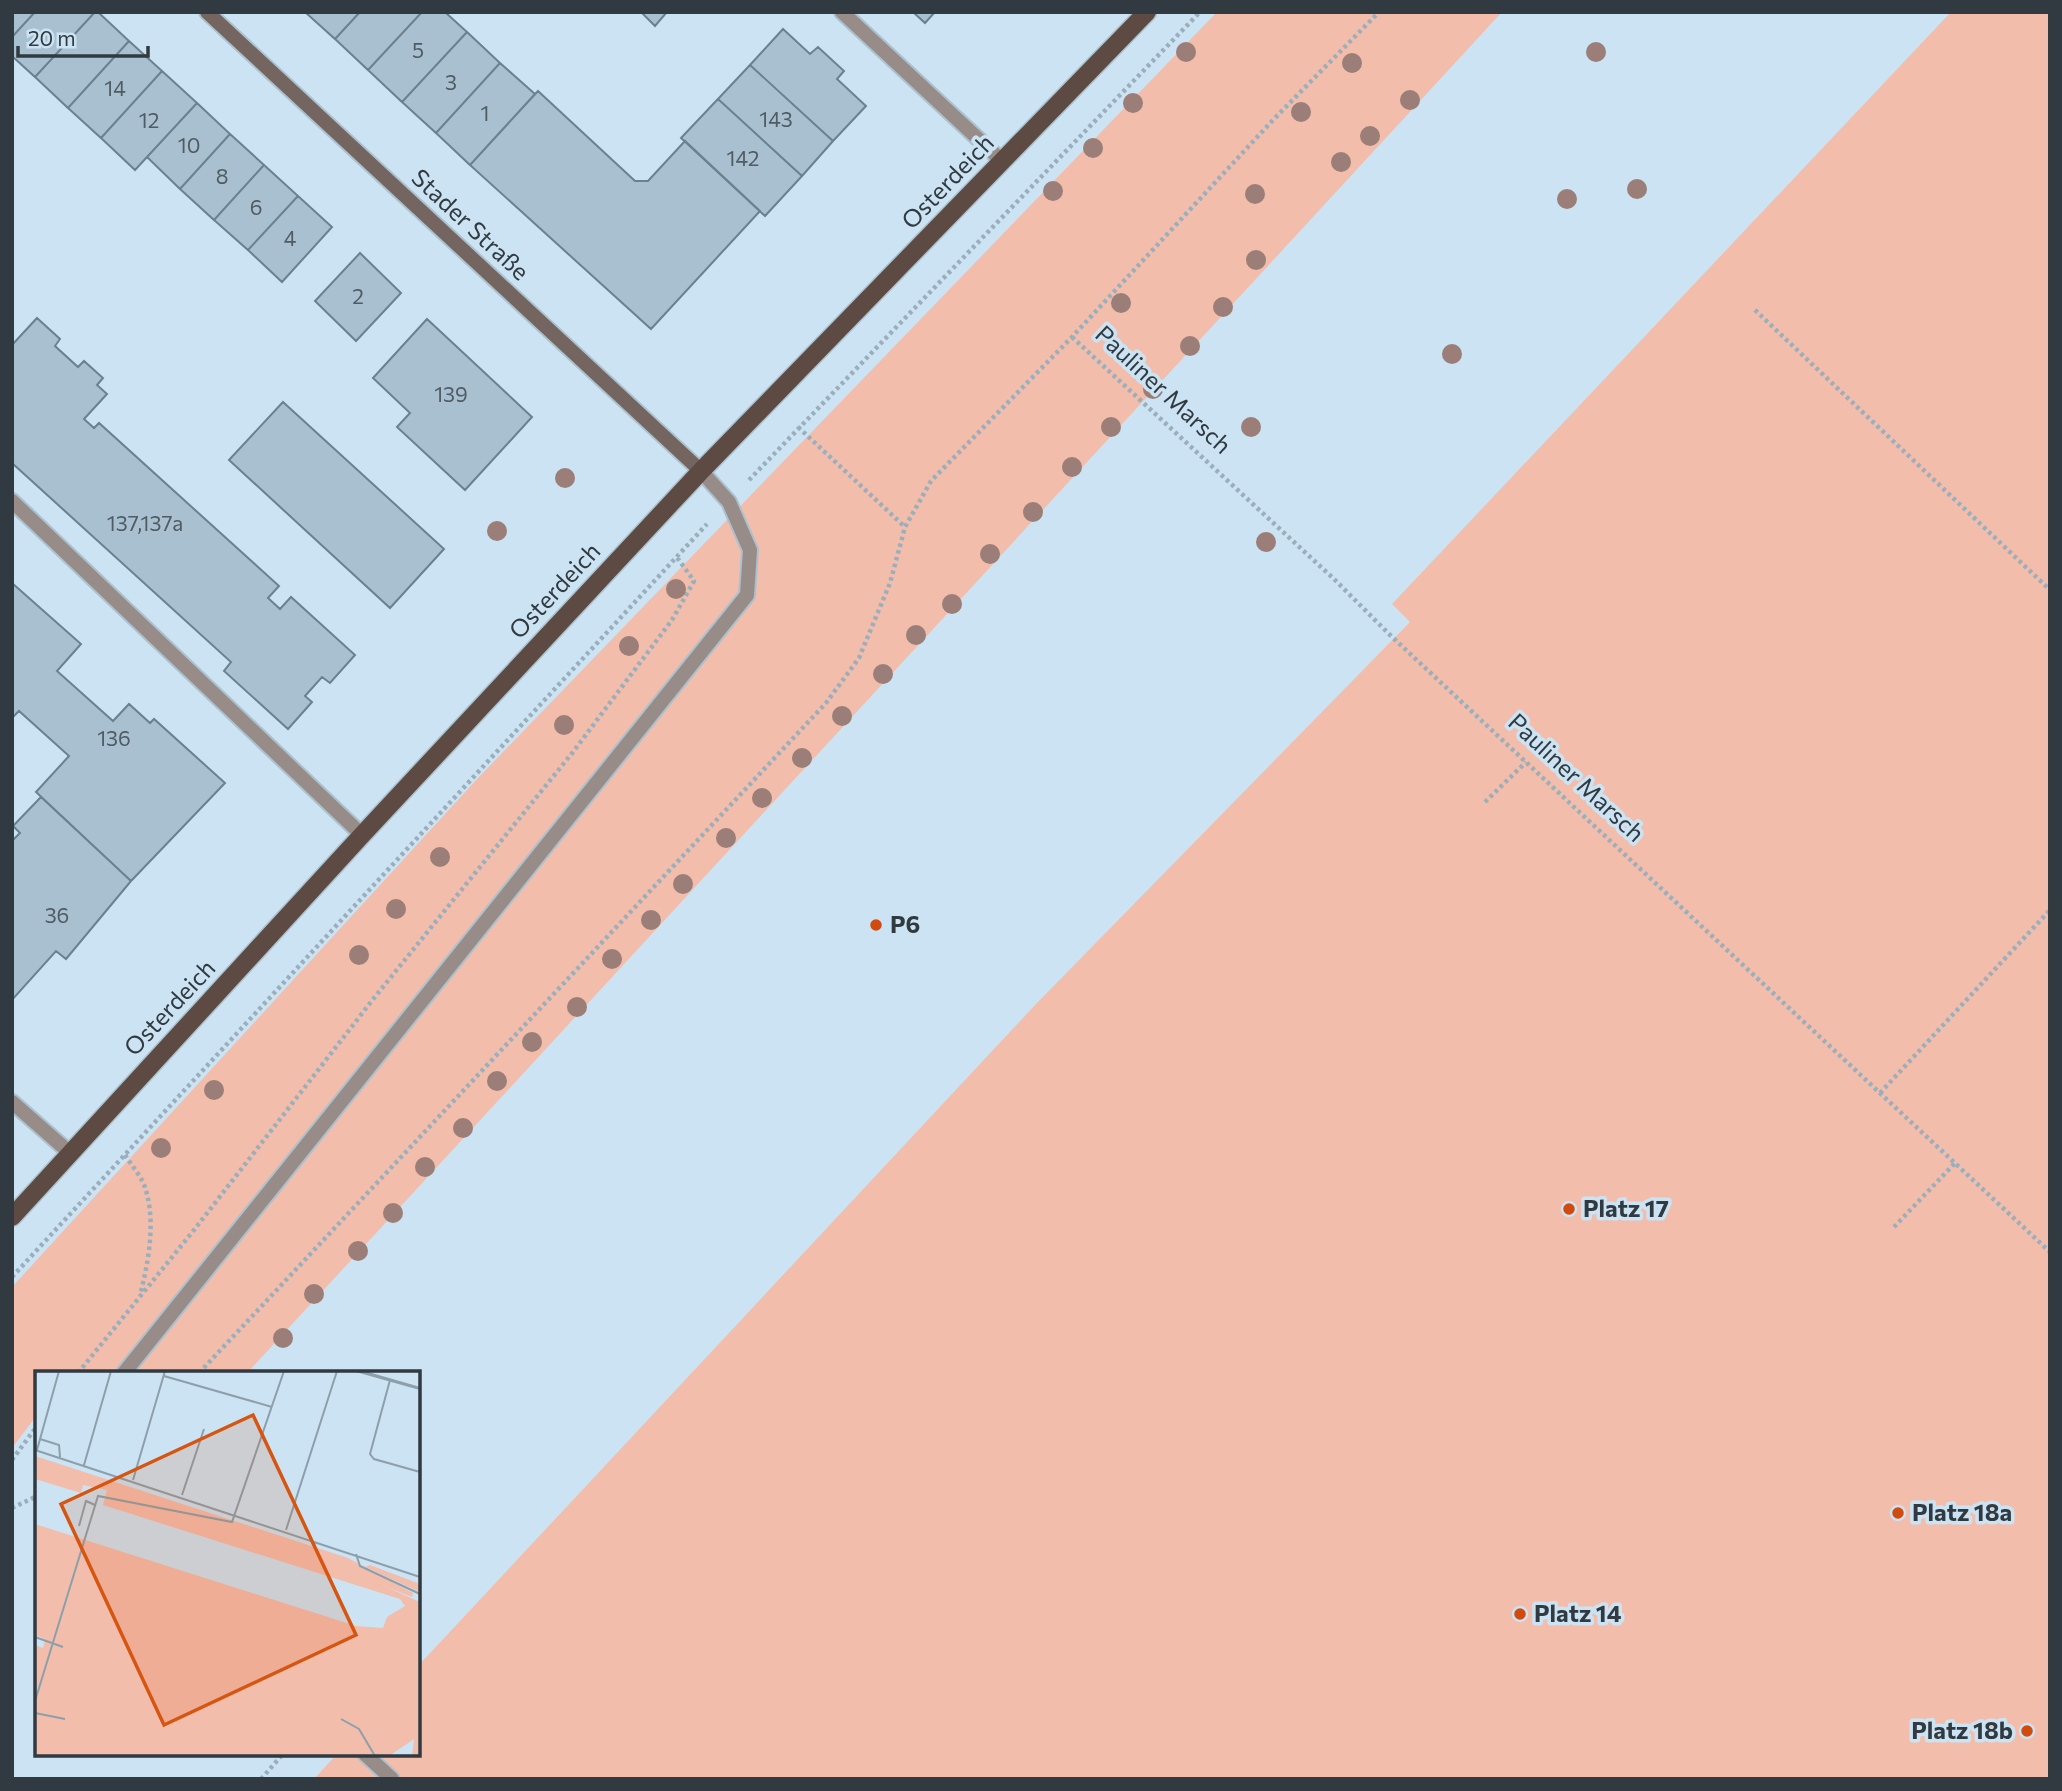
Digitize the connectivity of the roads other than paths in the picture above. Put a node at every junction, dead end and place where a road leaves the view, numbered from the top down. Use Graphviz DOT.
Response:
graph roads {
  1 [pos="207,12"];
  2 [pos="842,12"];
  3 [pos="1147,12"];
  4 [pos="1002,161"];
  5 [pos="701,471"];
  6 [pos="12,501"];
  7 [pos="362,835"];
  8 [pos="12,1102"];
  9 [pos="70,1153"];
  10 [pos="12,1217"];
  11 [pos="126,1371"];
  12 [pos="367,1756"];
  13 [pos="392,1779"];
  1 -- 5 [label="street, Stader Straße"];
  2 -- 4 [label="street"];
  3 -- 4 [label="main road, Osterdeich"];
  4 -- 5 [label="main road, Osterdeich"];
  5 -- 7 [label="main road, Osterdeich"];
  5 -- 11 [label="street"];
  6 -- 7 [label="street"];
  7 -- 9 [label="main road, Osterdeich"];
  8 -- 9 [label="street"];
  9 -- 10 [label="main road, Osterdeich"];
  12 -- 13 [label="street"];
}
